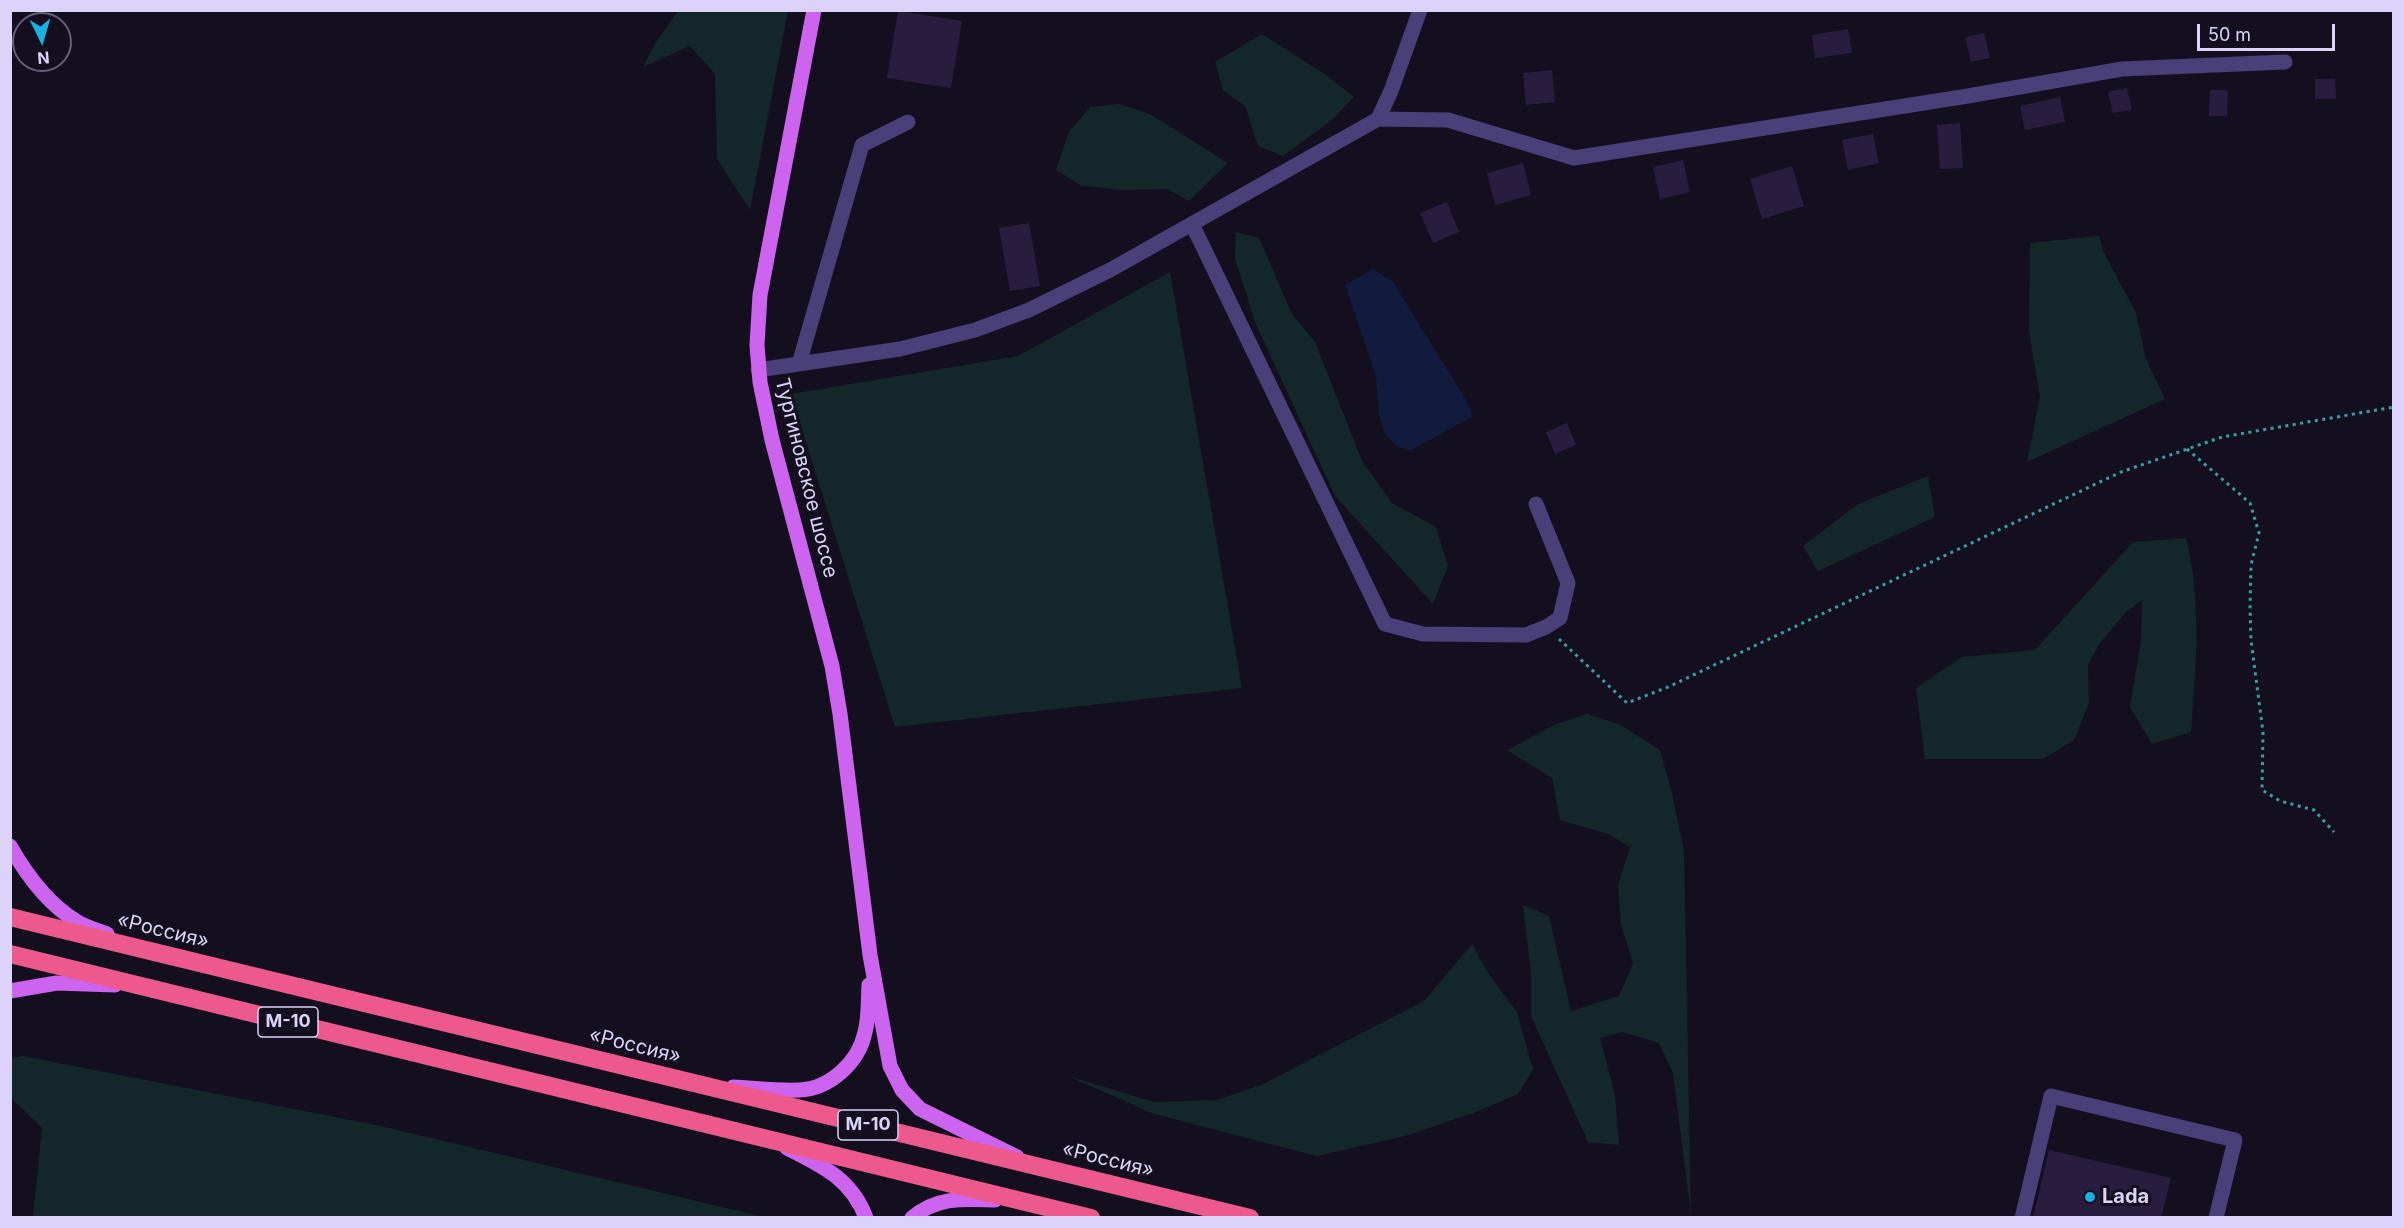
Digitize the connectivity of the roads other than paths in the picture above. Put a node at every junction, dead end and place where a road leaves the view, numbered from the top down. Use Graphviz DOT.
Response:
graph roads {
  1 [pos="814,10"];
  2 [pos="1420,10"];
  3 [pos="2285,62"];
  4 [pos="1378,119"];
  5 [pos="908,122"];
  6 [pos="1192,224"];
  7 [pos="799,364"];
  8 [pos="759,370"];
  9 [pos="1536,504"];
  10 [pos="10,846"];
  11 [pos="10,917"];
  12 [pos="146,950"];
  13 [pos="10,954"];
  14 [pos="870,955"];
  15 [pos="141,986"];
  16 [pos="10,991"];
  17 [pos="699,1085"];
  18 [pos="765,1138"];
  19 [pos="1038,1166"];
  20 [pos="1029,1202"];
  21 [pos="866,1218"];
  22 [pos="912,1218"];
  23 [pos="1091,1218"];
  24 [pos="1250,1218"];
  25 [pos="2022,1218"];
  26 [pos="2216,1218"];
  1 -- 8 [label="main road, Тургиновское шоссе"];
  2 -- 4 [label="street"];
  3 -- 4 [label="street"];
  4 -- 6 [label="street"];
  5 -- 7 [label="street"];
  6 -- 7 [label="street"];
  6 -- 9 [label="street"];
  7 -- 8 [label="street"];
  8 -- 14 [label="main road, Тургиновское шоссе"];
  10 -- 12 [label="main road"];
  11 -- 12 [label="highway, «Россия» / М-10"];
  12 -- 17 [label="highway, «Россия» / М-10"];
  13 -- 15 [label="highway, М-10"];
  14 -- 17 [label="main road, Тургиновское шоссе"];
  14 -- 19 [label="main road, Тургиновское шоссе"];
  15 -- 16 [label="main road"];
  15 -- 18 [label="highway, М-10"];
  17 -- 19 [label="highway, «Россия» / М-10"];
  18 -- 20 [label="highway, М-10"];
  18 -- 21 [label="main road"];
  19 -- 24 [label="highway, «Россия» / М-10"];
  20 -- 22 [label="main road"];
  20 -- 23 [label="highway, М-10"];
  25 -- 26 [label="street"];
}
